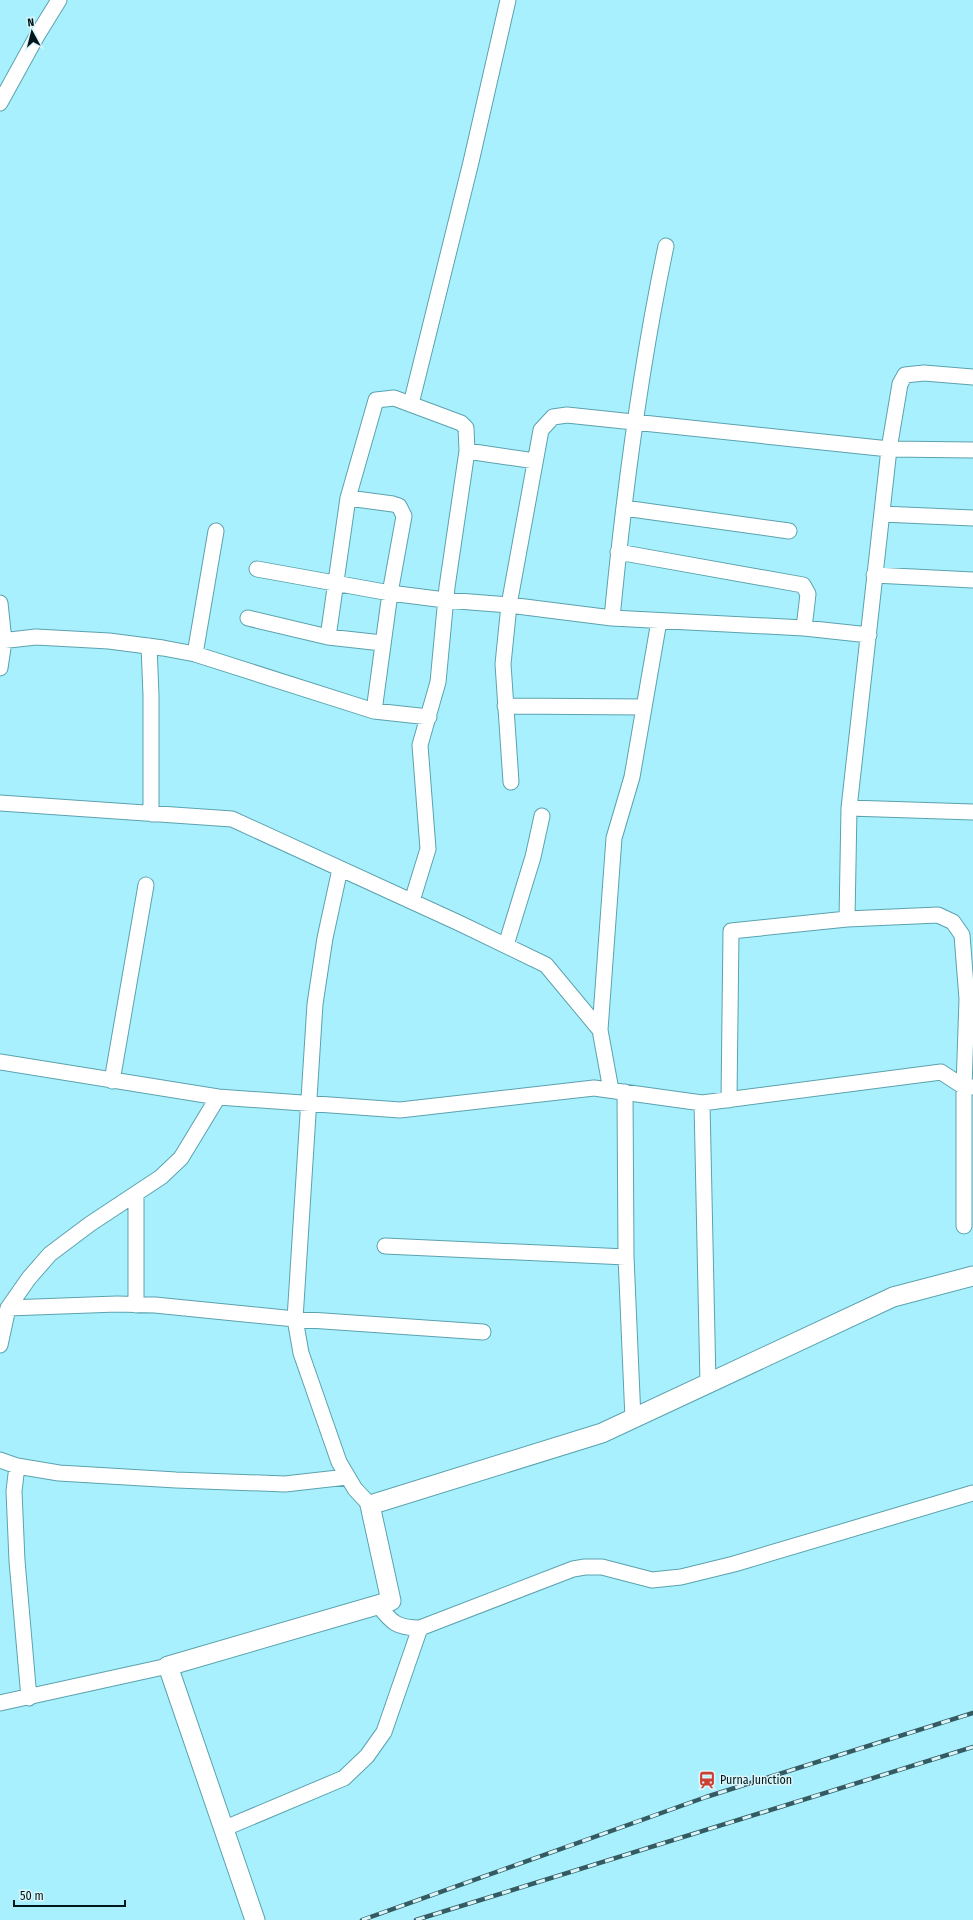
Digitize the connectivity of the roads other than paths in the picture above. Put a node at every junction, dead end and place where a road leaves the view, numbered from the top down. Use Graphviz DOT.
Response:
graph roads {
  1 [pos="59,0"];
  2 [pos="508,0"];
  3 [pos="0,104"];
  4 [pos="666,246"];
  5 [pos="973,377"];
  6 [pos="411,404"];
  7 [pos="634,422"];
  8 [pos="889,449"];
  9 [pos="973,450"];
  10 [pos="468,451"];
  11 [pos="535,461"];
  12 [pos="348,498"];
  13 [pos="624,508"];
  14 [pos="882,514"];
  15 [pos="973,518"];
  16 [pos="216,531"];
  17 [pos="789,531"];
  18 [pos="618,552"];
  19 [pos="257,568"];
  20 [pos="874,575"];
  21 [pos="973,580"];
  22 [pos="337,583"];
  23 [pos="390,592"];
  24 [pos="445,600"];
  25 [pos="0,603"];
  26 [pos="509,605"];
  27 [pos="248,618"];
  28 [pos="612,618"];
  29 [pos="659,621"];
  30 [pos="804,628"];
  31 [pos="869,635"];
  32 [pos="328,637"];
  33 [pos="2,641"];
  34 [pos="382,643"];
  35 [pos="149,646"];
  36 [pos="195,654"];
  37 [pos="0,668"];
  38 [pos="505,706"];
  39 [pos="644,707"];
  40 [pos="374,711"];
  41 [pos="429,717"];
  42 [pos="511,782"];
  43 [pos="0,803"];
  44 [pos="849,808"];
  45 [pos="973,812"];
  46 [pos="151,814"];
  47 [pos="542,816"];
  48 [pos="340,869"];
  49 [pos="146,886"];
  50 [pos="412,901"];
  51 [pos="847,919"];
  52 [pos="506,945"];
  53 [pos="600,1030"];
  54 [pos="0,1062"];
  55 [pos="112,1081"];
  56 [pos="968,1087"];
  57 [pos="618,1091"];
  58 [pos="218,1097"];
  59 [pos="729,1100"];
  60 [pos="702,1103"];
  61 [pos="307,1104"];
  62 [pos="136,1194"];
  63 [pos="964,1226"];
  64 [pos="385,1246"];
  65 [pos="626,1257"];
  66 [pos="973,1276"];
  67 [pos="136,1305"];
  68 [pos="8,1308"];
  69 [pos="294,1319"];
  70 [pos="483,1332"];
  71 [pos="0,1344"];
  72 [pos="708,1384"];
  73 [pos="633,1419"];
  74 [pos="0,1460"];
  75 [pos="18,1466"];
  76 [pos="347,1477"];
  77 [pos="973,1493"];
  78 [pos="370,1505"];
  79 [pos="378,1605"];
  80 [pos="420,1628"];
  81 [pos="168,1666"];
  82 [pos="29,1698"];
  83 [pos="0,1703"];
  84 [pos="224,1829"];
  85 [pos="255,1920"];
  1 -- 3 [label="street"];
  2 -- 6 [label="street"];
  4 -- 7 [label="street"];
  5 -- 8 [label="street"];
  6 -- 10 [label="street"];
  6 -- 12 [label="street"];
  7 -- 8 [label="street"];
  7 -- 11 [label="street"];
  7 -- 13 [label="street"];
  8 -- 9 [label="street"];
  8 -- 14 [label="street"];
  10 -- 11 [label="street"];
  10 -- 24 [label="street"];
  11 -- 26 [label="street"];
  12 -- 22 [label="street"];
  12 -- 23 [label="street"];
  13 -- 17 [label="street"];
  13 -- 18 [label="street"];
  14 -- 15 [label="street"];
  14 -- 20 [label="street"];
  16 -- 36 [label="street"];
  18 -- 28 [label="street"];
  18 -- 30 [label="street"];
  19 -- 22 [label="street"];
  20 -- 21 [label="street"];
  20 -- 31 [label="street"];
  22 -- 23 [label="street"];
  22 -- 32 [label="street"];
  23 -- 24 [label="street"];
  23 -- 34 [label="street"];
  24 -- 26 [label="street"];
  24 -- 41 [label="street"];
  25 -- 33 [label="street"];
  26 -- 28 [label="street"];
  26 -- 38 [label="street"];
  27 -- 32 [label="street"];
  28 -- 29 [label="street"];
  29 -- 30 [label="street"];
  29 -- 39 [label="street"];
  30 -- 31 [label="street"];
  31 -- 44 [label="street"];
  32 -- 34 [label="street"];
  33 -- 35 [label="street"];
  33 -- 37 [label="street"];
  34 -- 40 [label="street"];
  35 -- 36 [label="street"];
  35 -- 46 [label="street"];
  36 -- 40 [label="street"];
  38 -- 39 [label="street"];
  38 -- 42 [label="street"];
  39 -- 53 [label="street"];
  40 -- 41 [label="street"];
  41 -- 50 [label="street"];
  43 -- 46 [label="street"];
  44 -- 45 [label="street"];
  44 -- 51 [label="street"];
  46 -- 48 [label="street"];
  47 -- 52 [label="street"];
  48 -- 50 [label="street"];
  48 -- 61 [label="street"];
  49 -- 55 [label="street"];
  50 -- 52 [label="street"];
  51 -- 56 [label="street"];
  51 -- 59 [label="street"];
  52 -- 53 [label="street"];
  53 -- 57 [label="street"];
  54 -- 55 [label="street"];
  55 -- 58 [label="street"];
  56 -- 59 [label="street"];
  56 -- 63 [label="street"];
  57 -- 60 [label="street"];
  57 -- 61 [label="street"];
  57 -- 65 [label="street"];
  58 -- 61 [label="street"];
  58 -- 62 [label="street"];
  59 -- 60 [label="street"];
  60 -- 72 [label="street"];
  61 -- 69 [label="street"];
  62 -- 67 [label="street"];
  62 -- 68 [label="street"];
  64 -- 65 [label="street"];
  65 -- 73 [label="street"];
  66 -- 72 [label="main road"];
  67 -- 68 [label="street"];
  67 -- 69 [label="street"];
  68 -- 71 [label="street"];
  69 -- 70 [label="street"];
  69 -- 76 [label="street"];
  72 -- 73 [label="main road"];
  73 -- 78 [label="main road"];
  74 -- 75 [label="street"];
  75 -- 76 [label="street"];
  75 -- 82 [label="street"];
  76 -- 78 [label="street"];
  77 -- 80 [label="street"];
  78 -- 79 [label="main road"];
  79 -- 80 [label="street"];
  79 -- 81 [label="main road"];
  80 -- 84 [label="street"];
  81 -- 82 [label="street"];
  81 -- 84 [label="main road"];
  82 -- 83 [label="street"];
  84 -- 85 [label="main road"];
}
